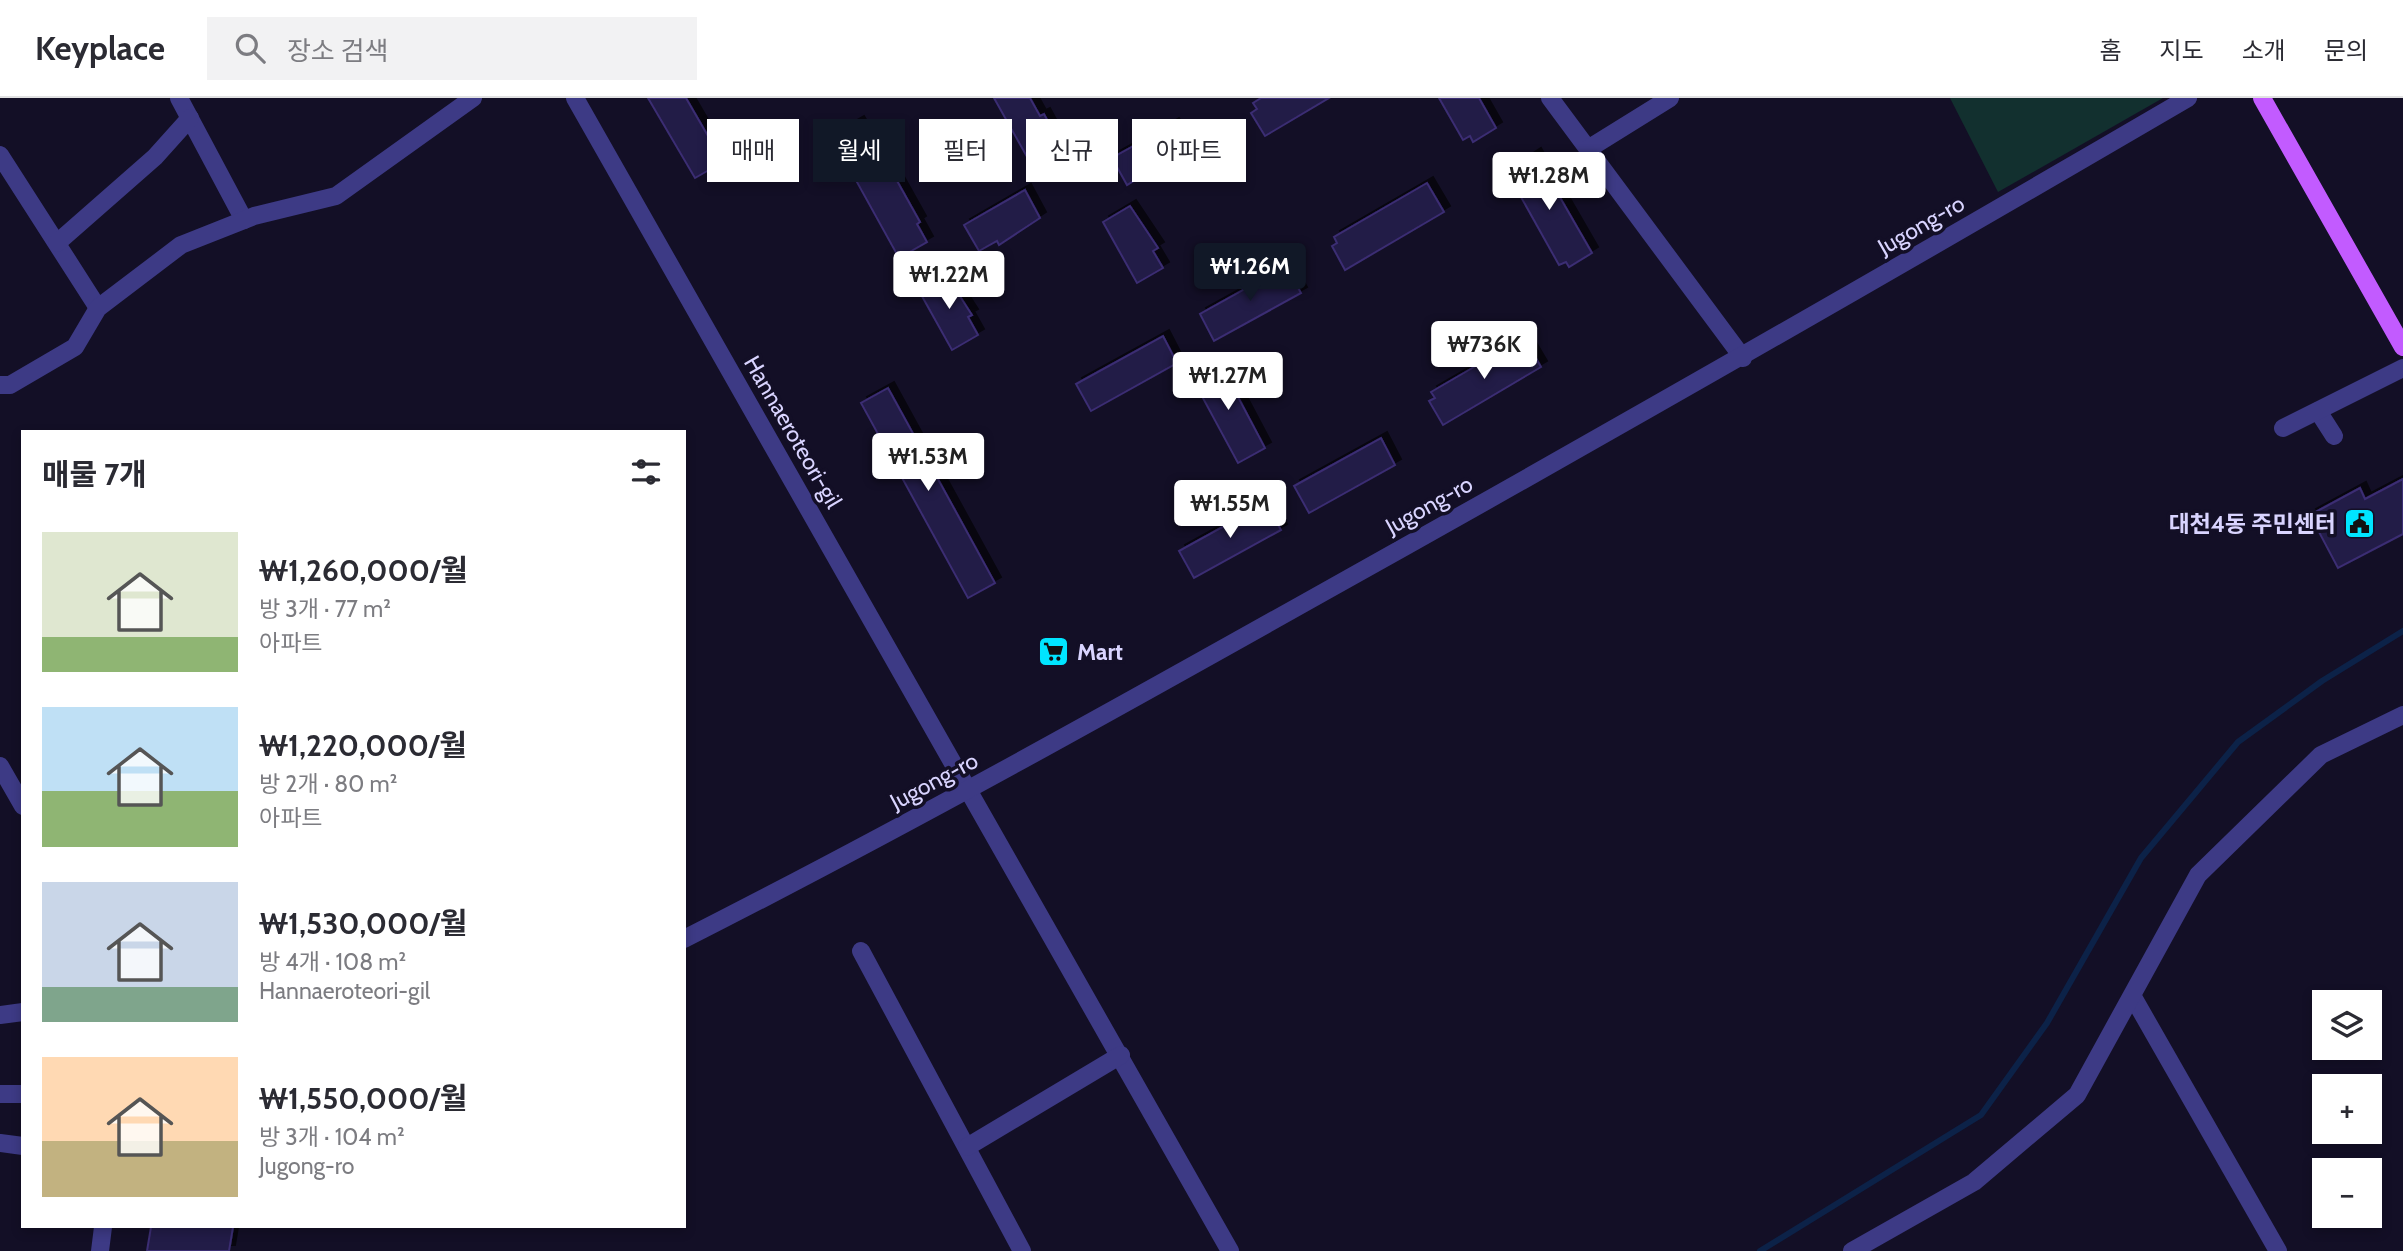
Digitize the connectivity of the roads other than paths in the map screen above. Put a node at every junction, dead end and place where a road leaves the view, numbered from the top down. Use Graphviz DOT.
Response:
graph roads {
  1 [pos="179,98"];
  2 [pos="473,98"];
  3 [pos="575,98"];
  4 [pos="1550,98"];
  5 [pos="1671,98"];
  6 [pos="2188,98"];
  7 [pos="2262,98"];
  8 [pos="190,118"];
  9 [pos="1588,149"];
  10 [pos="0,155"];
  11 [pos="244,220"];
  12 [pos="57,243"];
  13 [pos="98,308"];
  14 [pos="2403,347"];
  15 [pos="1743,358"];
  16 [pos="2403,368"];
  17 [pos="0,384"];
  18 [pos="2318,411"];
  19 [pos="2283,428"];
  20 [pos="2334,436"];
  21 [pos="2403,715"];
  22 [pos="0,766"];
  23 [pos="968,791"];
  24 [pos="21,803"];
  25 [pos="686,938"];
  26 [pos="861,951"];
  27 [pos="2133,997"];
  28 [pos="21,1012"];
  29 [pos="0,1015"];
  30 [pos="1121,1055"];
  31 [pos="0,1094"];
  32 [pos="21,1094"];
  33 [pos="0,1143"];
  34 [pos="21,1146"];
  35 [pos="967,1147"];
  36 [pos="103,1228"];
  37 [pos="100,1251"];
  38 [pos="1022,1251"];
  39 [pos="1230,1251"];
  40 [pos="1852,1251"];
  41 [pos="2278,1251"];
  1 -- 8 [label="street"];
  2 -- 11 [label="street"];
  3 -- 23 [label="street, Hannaeroteori-gil"];
  4 -- 9 [label="street"];
  5 -- 9 [label="street"];
  6 -- 15 [label="street, Jugong-ro"];
  7 -- 14 [label="main road"];
  8 -- 11 [label="street"];
  8 -- 12 [label="street"];
  9 -- 15 [label="street"];
  10 -- 12 [label="street"];
  11 -- 13 [label="street"];
  12 -- 13 [label="street"];
  13 -- 17 [label="street"];
  15 -- 23 [label="street, Jugong-ro"];
  16 -- 18 [label="street"];
  18 -- 19 [label="street"];
  18 -- 20 [label="street"];
  21 -- 27 [label="street"];
  22 -- 24 [label="street"];
  23 -- 25 [label="street, Jugong-ro"];
  23 -- 30 [label="street, Hannaeroteori-gil"];
  26 -- 35 [label="street"];
  27 -- 40 [label="street"];
  27 -- 41 [label="street"];
  28 -- 29 [label="street"];
  30 -- 35 [label="street"];
  30 -- 39 [label="street, Hannaeroteori-gil"];
  31 -- 32 [label="street"];
  33 -- 34 [label="street"];
  35 -- 38 [label="street"];
  36 -- 37 [label="street"];
}
